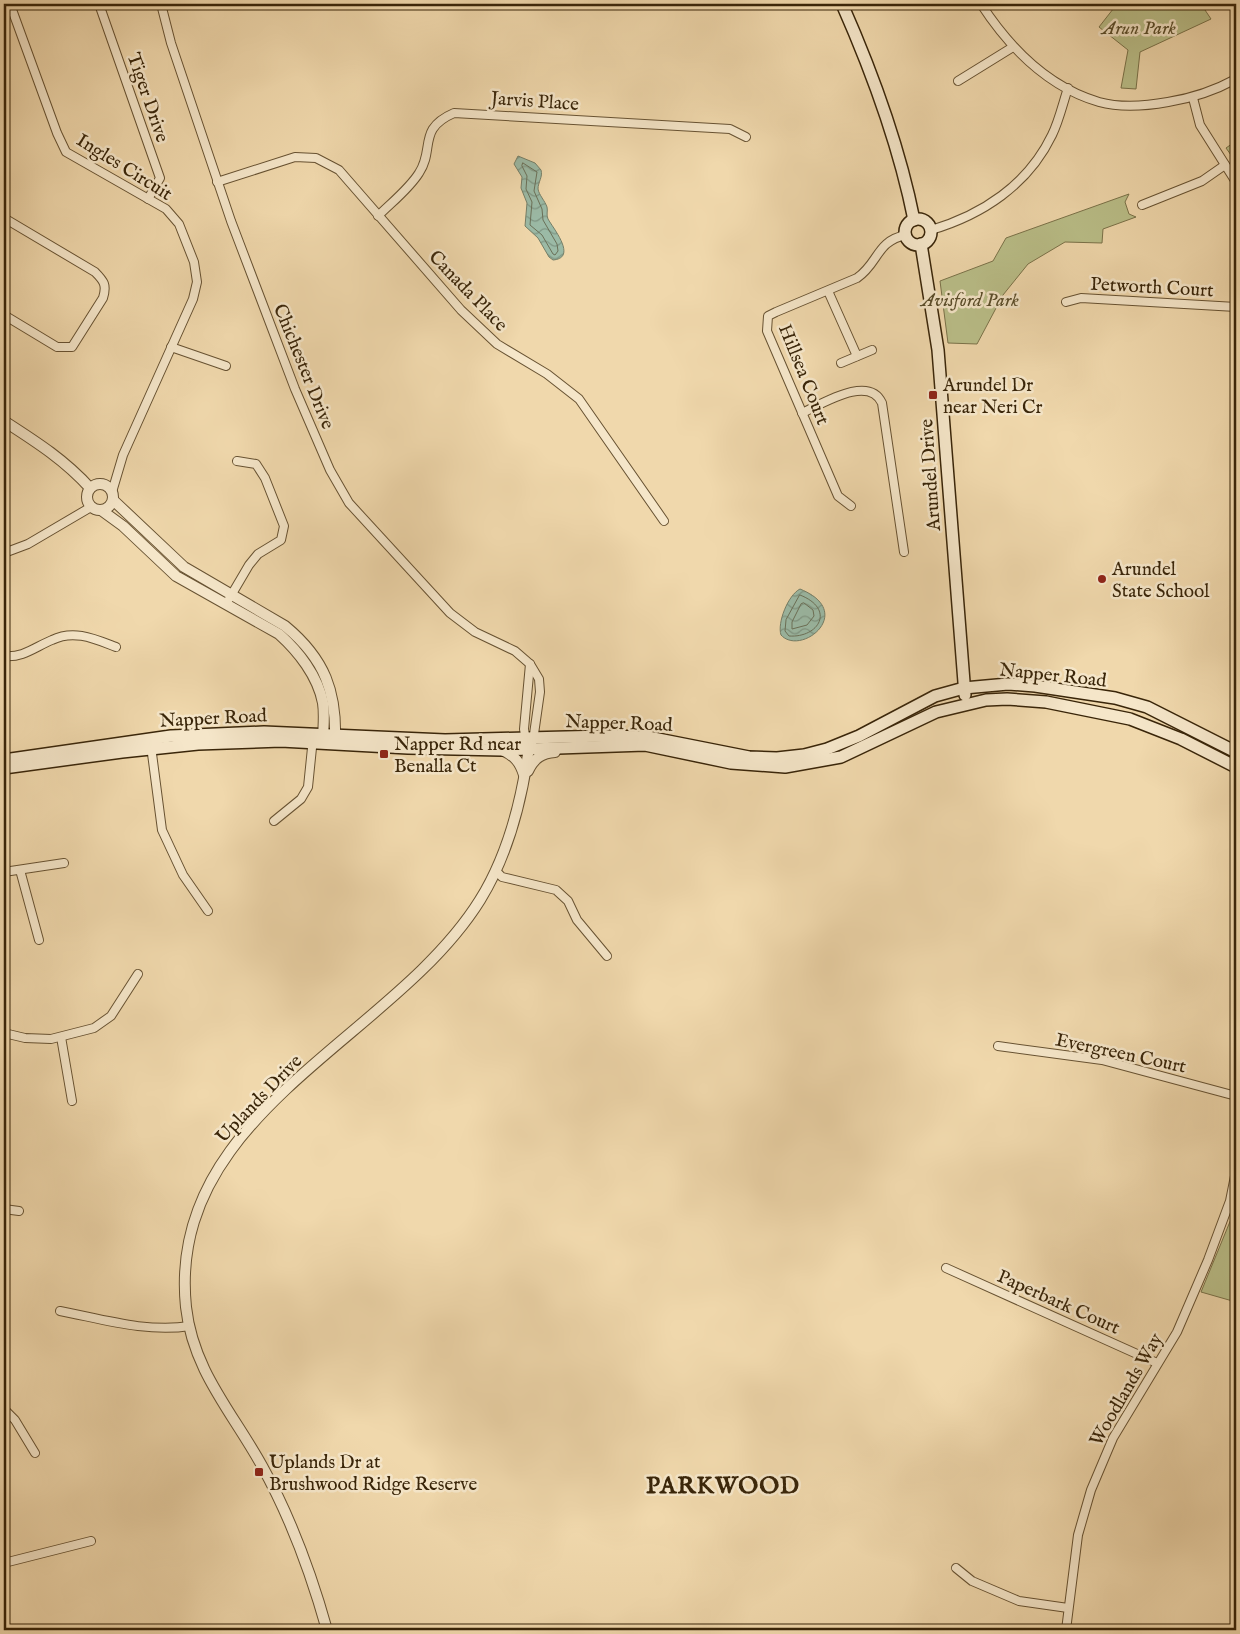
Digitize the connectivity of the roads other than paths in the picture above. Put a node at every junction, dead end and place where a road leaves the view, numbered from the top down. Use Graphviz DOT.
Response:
graph roads {
  1 [pos="10,4"];
  2 [pos="100,4"];
  3 [pos="161,4"];
  4 [pos="842,4"];
  5 [pos="981,4"];
  6 [pos="1012,47"];
  7 [pos="1236,79"];
  8 [pos="958,81"];
  9 [pos="1068,88"];
  10 [pos="1192,98"];
  11 [pos="746,137"];
  12 [pos="1225,165"];
  13 [pos="217,182"];
  14 [pos="1236,182"];
  15 [pos="148,200"];
  16 [pos="1142,205"];
  17 [pos="378,216"];
  18 [pos="4,218"];
  19 [pos="914,220"];
  20 [pos="931,230"];
  21 [pos="906,236"];
  22 [pos="921,244"];
  23 [pos="828,291"];
  24 [pos="1066,302"];
  25 [pos="1236,307"];
  26 [pos="4,315"];
  27 [pos="171,347"];
  28 [pos="872,350"];
  29 [pos="857,356"];
  30 [pos="841,363"];
  31 [pos="226,366"];
  32 [pos="802,413"];
  33 [pos="4,421"];
  34 [pos="237,461"];
  35 [pos="90,488"];
  36 [pos="112,496"];
  37 [pos="851,506"];
  38 [pos="96,509"];
  39 [pos="664,521"];
  40 [pos="904,552"];
  41 [pos="4,553"];
  42 [pos="229,600"];
  43 [pos="116,647"];
  44 [pos="4,656"];
  45 [pos="530,664"];
  46 [pos="964,688"];
  47 [pos="966,704"];
  48 [pos="318,738"];
  49 [pos="335,740"];
  50 [pos="529,741"];
  51 [pos="151,744"];
  52 [pos="602,745"];
  53 [pos="502,750"];
  54 [pos="1236,752"];
  55 [pos="4,760"];
  56 [pos="1236,767"];
  57 [pos="4,768"];
  58 [pos="525,778"];
  59 [pos="274,821"];
  60 [pos="64,863"];
  61 [pos="20,870"];
  62 [pos="496,871"];
  63 [pos="4,872"];
  64 [pos="208,911"];
  65 [pos="39,940"];
  66 [pos="607,956"];
  67 [pos="138,974"];
  68 [pos="4,1033"];
  69 [pos="61,1037"];
  70 [pos="998,1046"];
  71 [pos="1236,1096"];
  72 [pos="72,1101"];
  73 [pos="1236,1171"];
  74 [pos="4,1209"];
  75 [pos="19,1211"];
  76 [pos="946,1268"];
  77 [pos="60,1312"];
  78 [pos="190,1326"];
  79 [pos="1157,1363"];
  80 [pos="4,1409"];
  81 [pos="35,1453"];
  82 [pos="91,1541"];
  83 [pos="4,1563"];
  84 [pos="956,1568"];
  85 [pos="1068,1608"];
  86 [pos="327,1630"];
  87 [pos="1066,1630"];
  1 -- 15 [label="street, Ingles Circuit"];
  2 -- 15 [label="street, Tiger Drive"];
  3 -- 13 [label="street, Chichester Drive"];
  4 -- 19 [label="main road"];
  5 -- 6 [label="street"];
  6 -- 8 [label="street"];
  6 -- 9 [label="street"];
  7 -- 10 [label="street"];
  9 -- 10 [label="street"];
  9 -- 20 [label="street"];
  10 -- 12 [label="street"];
  11 -- 17 [label="street, Jarvis Place"];
  12 -- 14 [label="street"];
  12 -- 16 [label="street"];
  13 -- 17 [label="street, Canada Place"];
  13 -- 45 [label="street, Chichester Drive"];
  15 -- 27 [label="street, Ingles Circuit"];
  17 -- 39 [label="street, Canada Place"];
  18 -- 26 [label="street"];
  19 -- 20 [label="main road"];
  19 -- 21 [label="main road"];
  20 -- 22 [label="main road"];
  21 -- 22 [label="main road"];
  21 -- 23 [label="street, Hillsea Court"];
  22 -- 46 [label="main road, Arundel Drive"];
  23 -- 29 [label="street"];
  23 -- 32 [label="street, Hillsea Court"];
  24 -- 25 [label="street, Petworth Court"];
  27 -- 31 [label="street"];
  27 -- 36 [label="street, Ingles Circuit"];
  28 -- 29 [label="street"];
  29 -- 30 [label="street"];
  32 -- 37 [label="street, Hillsea Court"];
  32 -- 40 [label="street"];
  33 -- 35 [label="street"];
  34 -- 42 [label="street"];
  35 -- 36 [label="street"];
  35 -- 38 [label="street"];
  36 -- 38 [label="street"];
  36 -- 42 [label="street"];
  38 -- 41 [label="street"];
  38 -- 42 [label="street"];
  42 -- 48 [label="street"];
  42 -- 49 [label="street"];
  43 -- 44 [label="street"];
  45 -- 50 [label="street"];
  45 -- 50 [label="street, Chichester Drive"];
  46 -- 47 [label="main road, Arundel Drive"];
  46 -- 50 [label="main road, Napper Road"];
  46 -- 54 [label="main road, Napper Road"];
  47 -- 52 [label="main road, Napper Road"];
  47 -- 56 [label="main road, Napper Road"];
  48 -- 49 [label="main road, Napper Road"];
  48 -- 51 [label="main road, Napper Road"];
  48 -- 59 [label="street"];
  49 -- 50 [label="main road, Napper Road"];
  49 -- 53 [label="main road, Napper Road"];
  50 -- 52 [label="main road, Napper Road"];
  50 -- 53 [label="main road, Napper Road"];
  50 -- 58 [label="street, Uplands Drive"];
  51 -- 55 [label="main road, Napper Road"];
  51 -- 57 [label="main road, Napper Road"];
  51 -- 64 [label="street"];
  52 -- 58 [label="street"];
  53 -- 58 [label="street"];
  58 -- 62 [label="street, Uplands Drive"];
  60 -- 61 [label="street"];
  61 -- 63 [label="street"];
  61 -- 65 [label="street"];
  62 -- 66 [label="street"];
  62 -- 78 [label="street, Uplands Drive"];
  67 -- 69 [label="street"];
  68 -- 69 [label="street"];
  69 -- 72 [label="street"];
  70 -- 71 [label="street, Evergreen Court"];
  73 -- 79 [label="street, Woodlands Way"];
  74 -- 75 [label="street"];
  76 -- 79 [label="street, Paperbark Court"];
  77 -- 78 [label="street"];
  78 -- 86 [label="street, Uplands Drive"];
  79 -- 85 [label="street, Woodlands Way"];
  80 -- 81 [label="street"];
  82 -- 83 [label="street"];
  84 -- 85 [label="street"];
  85 -- 87 [label="street, Woodlands Way"];
}
